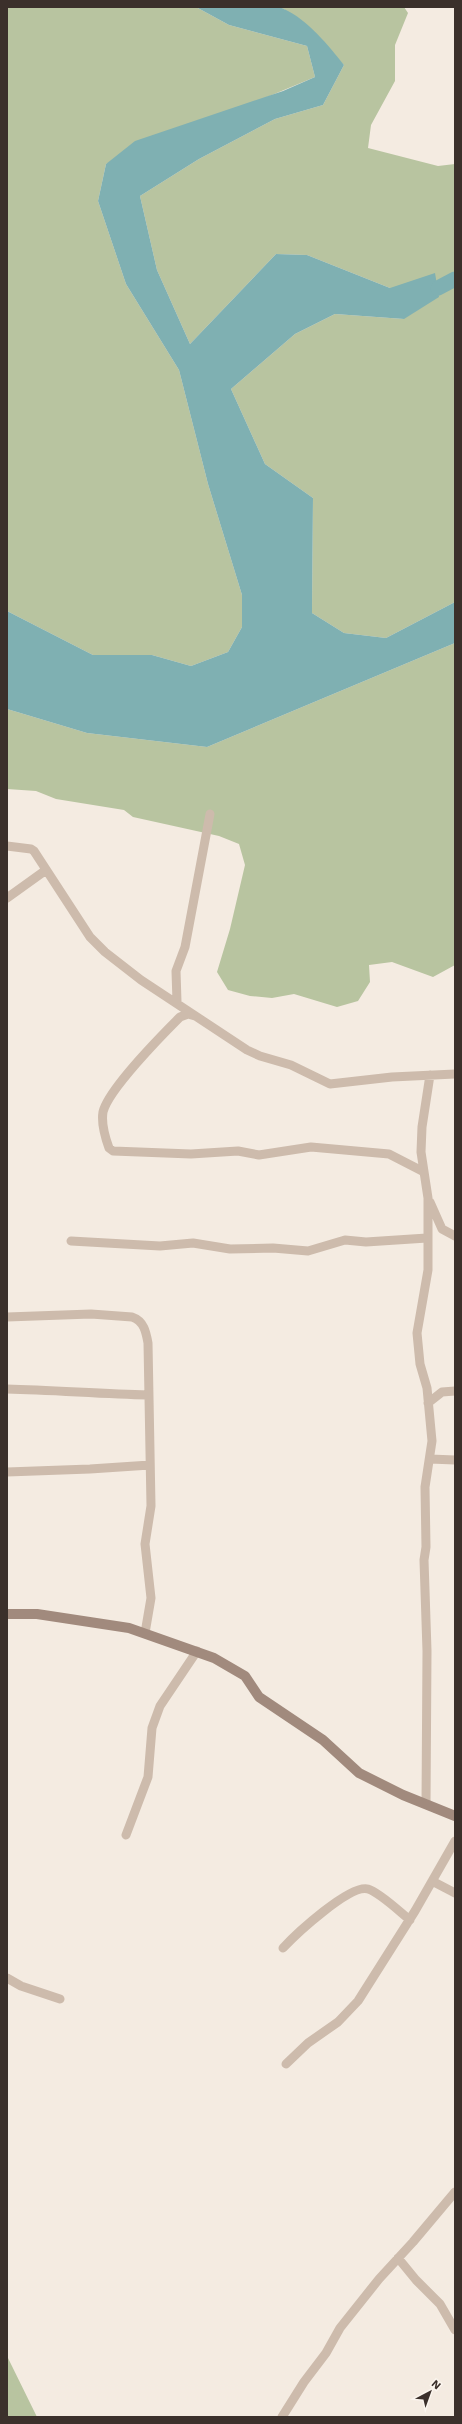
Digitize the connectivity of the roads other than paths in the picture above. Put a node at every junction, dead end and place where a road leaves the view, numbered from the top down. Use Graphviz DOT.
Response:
graph roads {
  1 [pos="210,814"];
  2 [pos="7,846"];
  3 [pos="46,870"];
  4 [pos="7,898"];
  5 [pos="177,1002"];
  6 [pos="197,1016"];
  7 [pos="455,1074"];
  8 [pos="430,1075"];
  9 [pos="424,1172"];
  10 [pos="428,1198"];
  11 [pos="455,1236"];
  12 [pos="427,1238"];
  13 [pos="71,1241"];
  14 [pos="7,1317"];
  15 [pos="7,1389"];
  16 [pos="455,1391"];
  17 [pos="148,1395"];
  18 [pos="428,1403"];
  19 [pos="430,1459"];
  20 [pos="455,1460"];
  21 [pos="150,1465"];
  22 [pos="7,1472"];
  23 [pos="7,1614"];
  24 [pos="145,1633"];
  25 [pos="197,1651"];
  26 [pos="426,1804"];
  27 [pos="455,1816"];
  28 [pos="126,1835"];
  29 [pos="455,1841"];
  30 [pos="432,1881"];
  31 [pos="455,1892"];
  32 [pos="410,1920"];
  33 [pos="283,1948"];
  34 [pos="7,1978"];
  35 [pos="60,1999"];
  36 [pos="286,2064"];
  37 [pos="455,2192"];
  38 [pos="398,2258"];
  39 [pos="455,2330"];
  40 [pos="282,2417"];
  1 -- 5 [label="street"];
  2 -- 3 [label="street"];
  3 -- 4 [label="street"];
  3 -- 5 [label="street"];
  5 -- 6 [label="street"];
  6 -- 8 [label="street"];
  6 -- 9 [label="street"];
  7 -- 8 [label="street"];
  8 -- 9 [label="street"];
  9 -- 10 [label="street"];
  10 -- 11 [label="street"];
  10 -- 12 [label="street"];
  12 -- 13 [label="street"];
  12 -- 18 [label="street"];
  14 -- 17 [label="street"];
  15 -- 17 [label="street"];
  16 -- 18 [label="street"];
  17 -- 21 [label="street"];
  18 -- 19 [label="street"];
  19 -- 20 [label="street"];
  19 -- 26 [label="street"];
  21 -- 22 [label="street"];
  21 -- 24 [label="street"];
  23 -- 24 [label="main road"];
  24 -- 25 [label="main road"];
  25 -- 26 [label="main road"];
  25 -- 28 [label="street"];
  26 -- 27 [label="main road"];
  29 -- 30 [label="street"];
  30 -- 31 [label="street"];
  30 -- 32 [label="street"];
  32 -- 33 [label="street"];
  32 -- 36 [label="street"];
  34 -- 35 [label="street"];
  37 -- 38 [label="street"];
  38 -- 39 [label="street"];
  38 -- 40 [label="street"];
}
